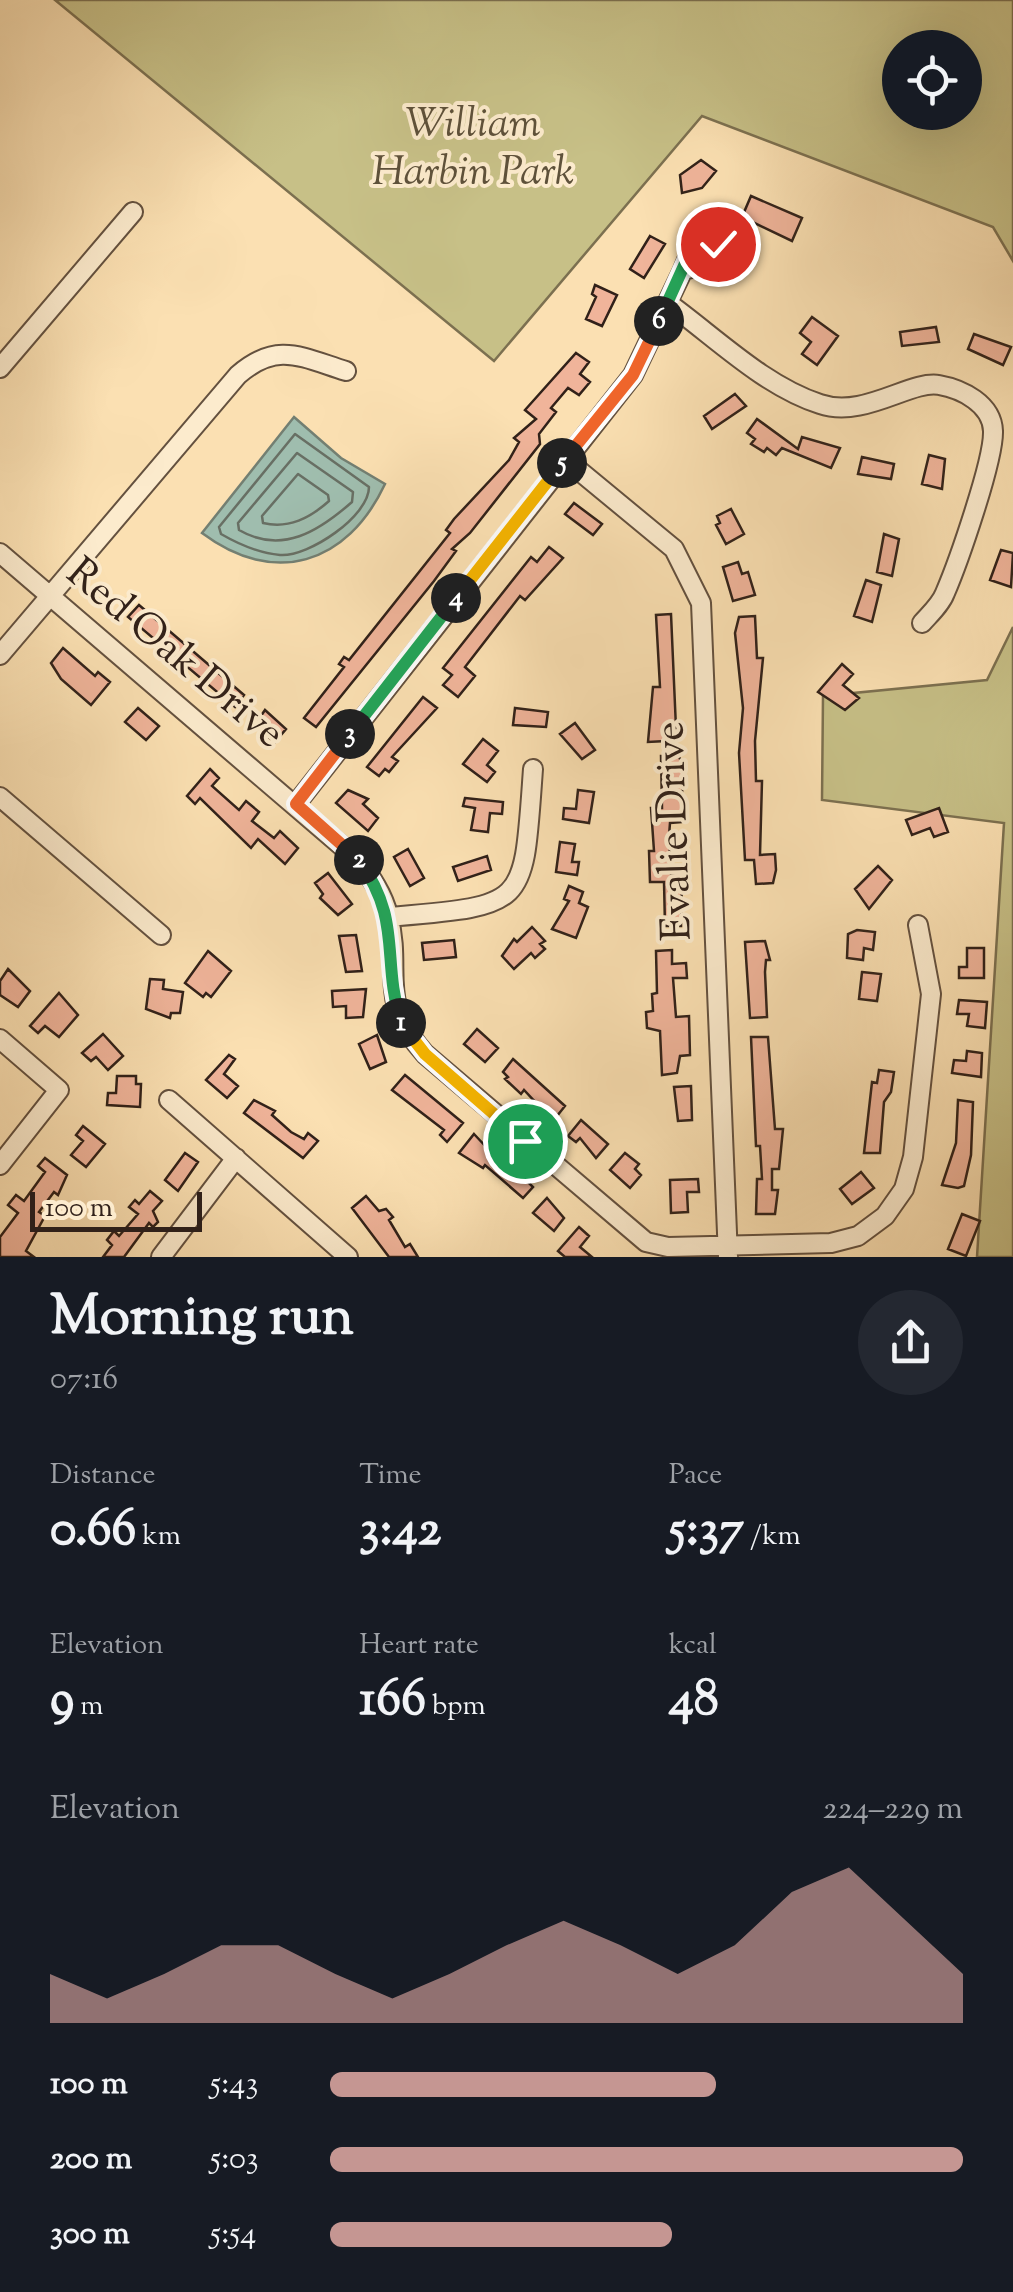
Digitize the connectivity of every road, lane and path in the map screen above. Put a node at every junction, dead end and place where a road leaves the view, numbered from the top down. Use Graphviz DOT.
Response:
graph roads {
  1 [pos="133,212"];
  2 [pos="683,270"];
  3 [pos="668,303"];
  4 [pos="0,368"];
  5 [pos="346,371"];
  6 [pos="565,459"];
  7 [pos="0,553"];
  8 [pos="49,596"];
  9 [pos="922,623"];
  10 [pos="0,654"];
  11 [pos="532,768"];
  12 [pos="0,796"];
  13 [pos="296,804"];
  14 [pos="389,917"];
  15 [pos="918,925"];
  16 [pos="162,935"];
  17 [pos="0,1038"];
  18 [pos="170,1100"];
  19 [pos="236,1158"];
  20 [pos="0,1166"];
  21 [pos="728,1250"];
  22 [pos="160,1257"];
  23 [pos="348,1257"];
  1 -- 4 [label="street"];
  2 -- 3 [label="street"];
  3 -- 6 [label="street"];
  3 -- 9 [label="street"];
  5 -- 8 [label="street"];
  6 -- 13 [label="street"];
  6 -- 21 [label="street, Evalie Drive"];
  7 -- 8 [label="street, Red Oak Drive"];
  8 -- 10 [label="street"];
  8 -- 13 [label="street, Red Oak Drive"];
  11 -- 14 [label="street"];
  12 -- 16 [label="street"];
  13 -- 14 [label="street, Red Oak Drive"];
  14 -- 21 [label="street, Red Oak Drive"];
  15 -- 21 [label="street, Red Oak Drive"];
  17 -- 20 [label="street"];
  18 -- 19 [label="street"];
  19 -- 22 [label="street"];
  19 -- 23 [label="street"];
}
